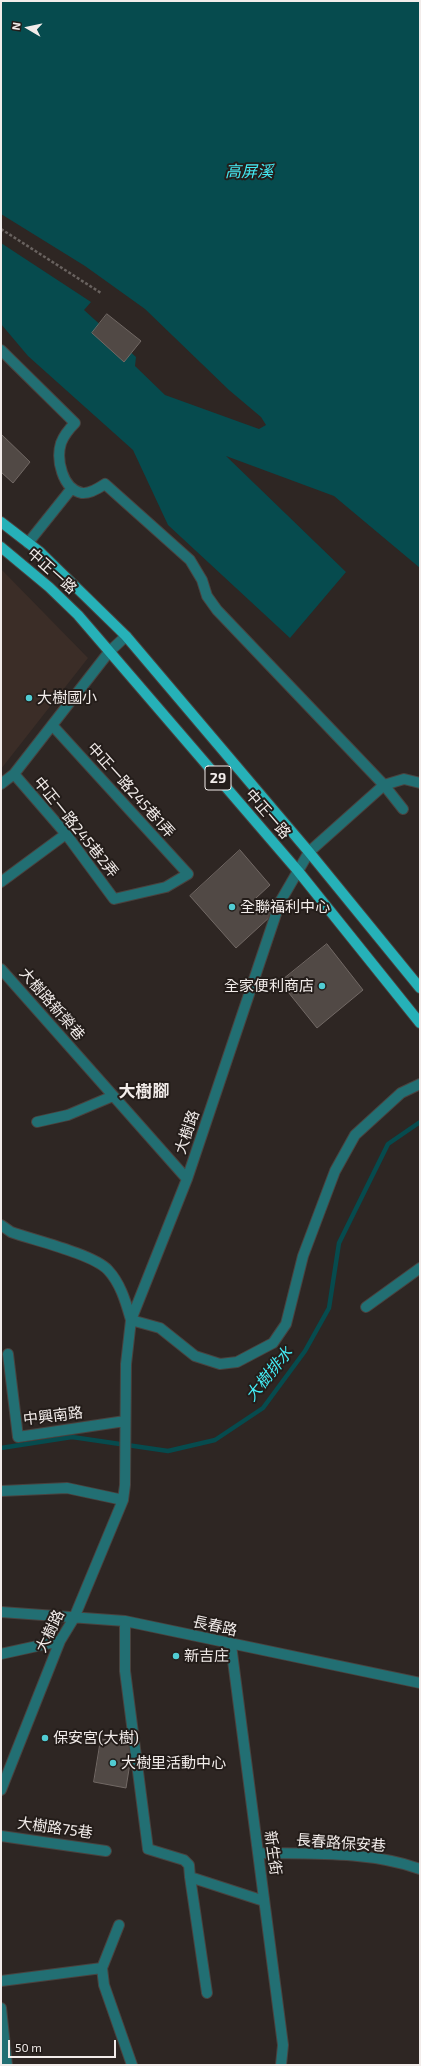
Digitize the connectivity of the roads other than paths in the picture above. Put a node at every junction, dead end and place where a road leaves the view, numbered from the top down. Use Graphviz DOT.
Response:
graph roads {
  1 [pos="1,350"];
  2 [pos="72,488"];
  3 [pos="1,522"];
  4 [pos="28,543"];
  5 [pos="1,547"];
  6 [pos="126,636"];
  7 [pos="109,652"];
  8 [pos="52,725"];
  9 [pos="14,774"];
  10 [pos="420,783"];
  11 [pos="1,784"];
  12 [pos="384,785"];
  13 [pos="403,809"];
  14 [pos="66,834"];
  15 [pos="309,852"];
  16 [pos="298,872"];
  17 [pos="1,882"];
  18 [pos="114,899"];
  19 [pos="1,969"];
  20 [pos="420,988"];
  21 [pos="420,1024"];
  22 [pos="420,1084"];
  23 [pos="113,1096"];
  24 [pos="37,1122"];
  25 [pos="187,1179"];
  26 [pos="1,1225"];
  27 [pos="420,1268"];
  28 [pos="366,1306"];
  29 [pos="131,1320"];
  30 [pos="8,1354"];
  31 [pos="124,1426"];
  32 [pos="1,1491"];
  33 [pos="123,1500"];
  34 [pos="1,1612"];
  35 [pos="74,1618"];
  36 [pos="125,1621"];
  37 [pos="60,1641"];
  38 [pos="231,1645"];
  39 [pos="1,1654"];
  40 [pos="420,1683"];
  41 [pos="1,1790"];
  42 [pos="1,1836"];
  43 [pos="106,1851"];
  44 [pos="258,1853"];
  45 [pos="420,1869"];
  46 [pos="190,1877"];
  47 [pos="264,1901"];
  48 [pos="119,1925"];
  49 [pos="102,1968"];
  50 [pos="1,1981"];
  51 [pos="207,1993"];
  52 [pos="1,2008"];
  53 [pos="7,2065"];
  54 [pos="132,2065"];
  55 [pos="281,2065"];
  1 -- 2 [label="street"];
  2 -- 4 [label="street"];
  2 -- 12 [label="street"];
  3 -- 4 [label="main road, 中正一路 / 29"];
  4 -- 6 [label="main road, 中正一路 / 29"];
  5 -- 7 [label="main road, 中正一路 / 29"];
  6 -- 7 [label="street"];
  6 -- 15 [label="main road, 中正一路 / 29"];
  7 -- 8 [label="street"];
  7 -- 16 [label="main road, 中正一路 / 29"];
  8 -- 9 [label="street"];
  8 -- 18 [label="street, 中正一路245巷1弄"];
  9 -- 11 [label="street"];
  9 -- 14 [label="street, 中正一路245巷2弄"];
  10 -- 12 [label="street"];
  12 -- 13 [label="street"];
  12 -- 15 [label="street, 大樹路"];
  14 -- 17 [label="street"];
  14 -- 18 [label="street, 中正一路245巷2弄"];
  15 -- 16 [label="street, 大樹路"];
  15 -- 20 [label="main road, 中正一路 / 29"];
  16 -- 21 [label="main road, 中正一路 / 29"];
  16 -- 25 [label="street, 大樹路"];
  19 -- 23 [label="street, 大樹路新榮巷"];
  22 -- 29 [label="street"];
  23 -- 24 [label="street"];
  23 -- 25 [label="street, 大樹路新榮巷"];
  25 -- 29 [label="street, 大樹路"];
  26 -- 29 [label="street"];
  27 -- 28 [label="street"];
  29 -- 31 [label="street, 大樹路"];
  30 -- 31 [label="street, 中興南路"];
  31 -- 33 [label="street, 大樹路"];
  32 -- 33 [label="street"];
  33 -- 35 [label="street, 大樹路"];
  34 -- 35 [label="street, 長春路"];
  35 -- 36 [label="street, 長春路"];
  35 -- 37 [label="street, 大樹路"];
  36 -- 38 [label="street, 長春路"];
  36 -- 46 [label="street"];
  37 -- 39 [label="street"];
  37 -- 41 [label="street, 大樹路"];
  38 -- 40 [label="street, 長春路"];
  38 -- 44 [label="street, 新生街"];
  42 -- 43 [label="street, 大樹路75巷"];
  44 -- 45 [label="street, 長春路保安巷"];
  44 -- 47 [label="street, 新生街"];
  46 -- 47 [label="street"];
  46 -- 51 [label="street"];
  47 -- 55 [label="street, 新生街"];
  48 -- 49 [label="street"];
  49 -- 50 [label="street"];
  49 -- 54 [label="street"];
  52 -- 53 [label="street"];
}
